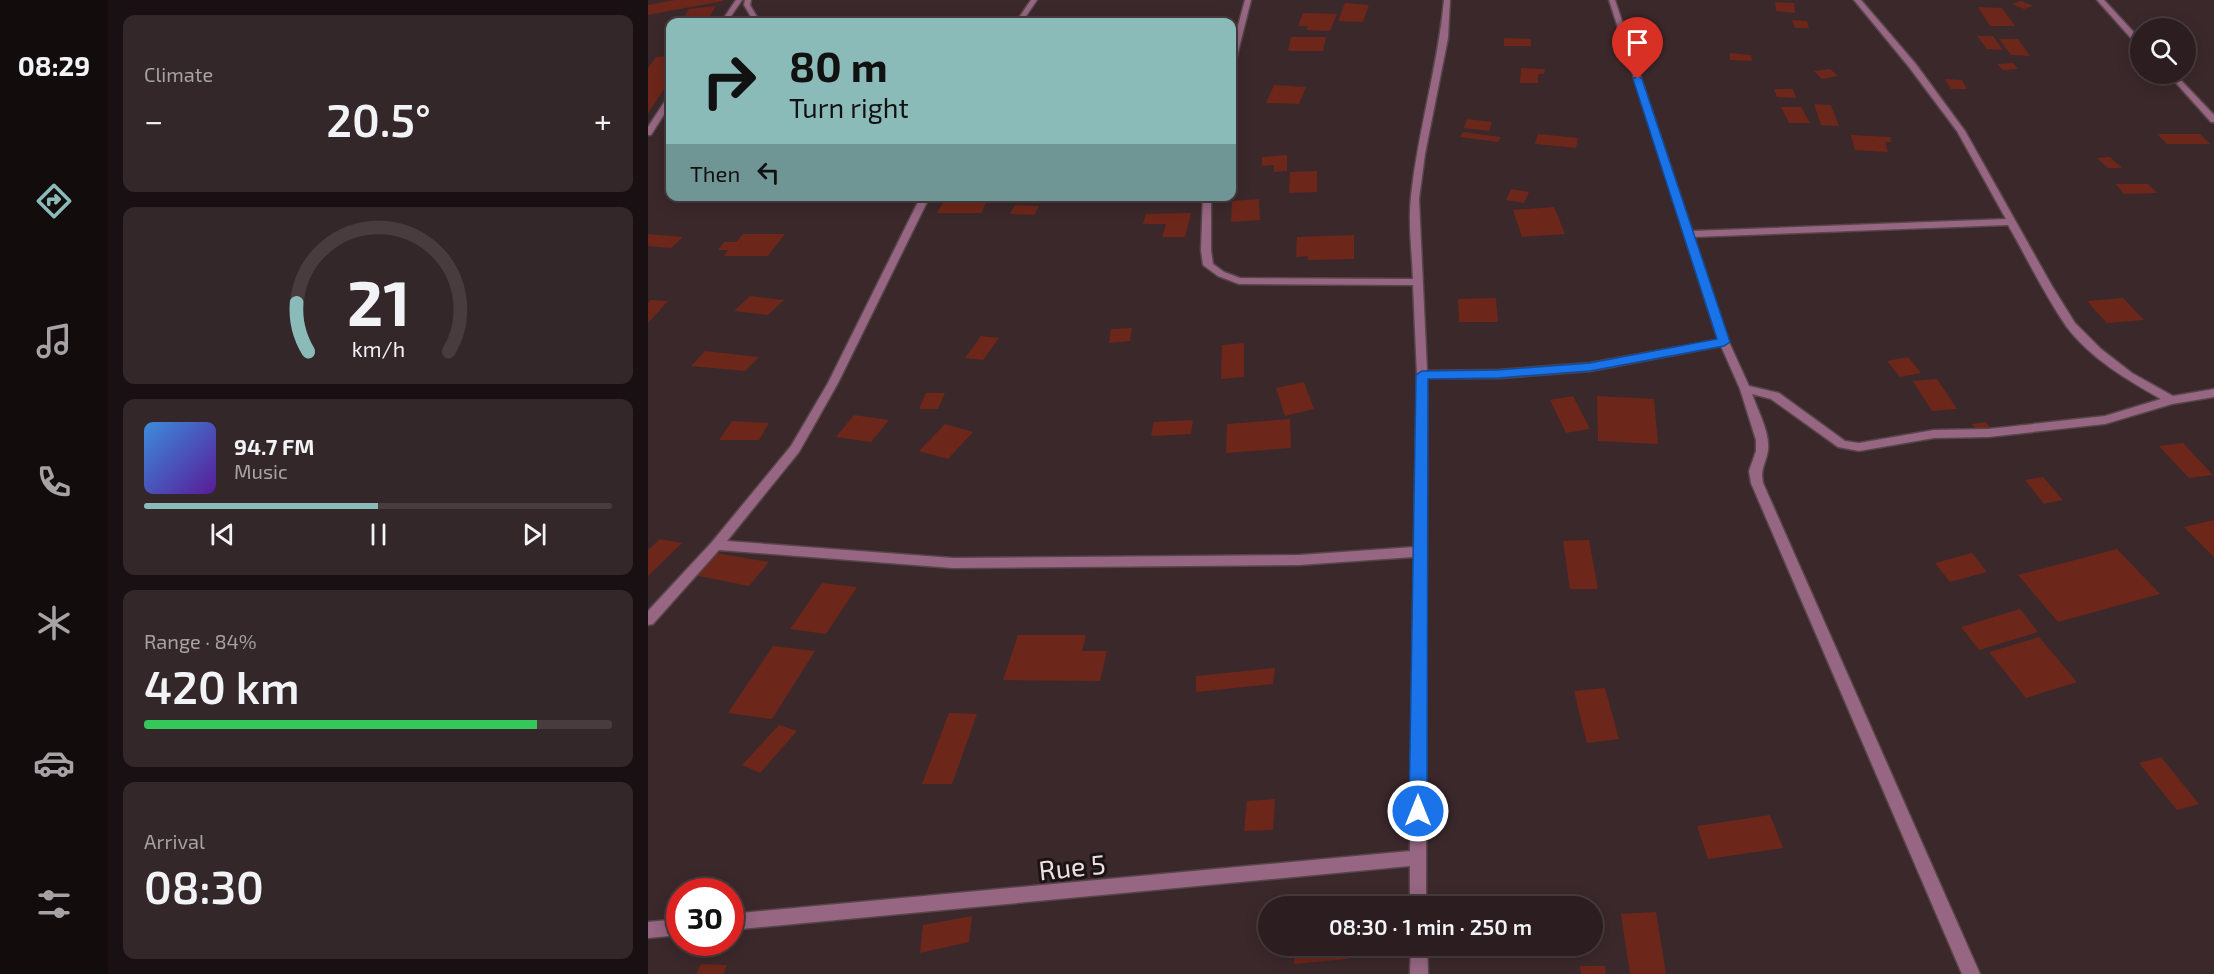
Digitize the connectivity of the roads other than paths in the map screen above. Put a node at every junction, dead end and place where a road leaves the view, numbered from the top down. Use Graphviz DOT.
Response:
graph roads {
  1 [pos="739,0"];
  2 [pos="748,0"];
  3 [pos="1034,0"];
  4 [pos="1248,0"];
  5 [pos="1447,0"];
  6 [pos="1612,0"];
  7 [pos="1857,0"];
  8 [pos="2100,0"];
  9 [pos="727,18"];
  10 [pos="755,18"];
  11 [pos="1022,18"];
  12 [pos="2130,32"];
  13 [pos="1236,45"];
  14 [pos="2180,84"];
  15 [pos="666,106"];
  16 [pos="2214,120"];
  17 [pos="648,133"];
  18 [pos="924,201"];
  19 [pos="1207,201"];
  20 [pos="2011,222"];
  21 [pos="1688,234"];
  22 [pos="1419,282"];
  23 [pos="1724,342"];
  24 [pos="1422,375"];
  25 [pos="1745,388"];
  26 [pos="2214,393"];
  27 [pos="2171,400"];
  28 [pos="716,545"];
  29 [pos="1420,552"];
  30 [pos="648,620"];
  31 [pos="1417,858"];
  32 [pos="1418,896"];
  33 [pos="744,921"];
  34 [pos="666,928"];
  35 [pos="648,930"];
  36 [pos="1419,956"];
  37 [pos="1419,974"];
  38 [pos="1971,974"];
  1 -- 9 [label="street"];
  2 -- 10 [label="street"];
  3 -- 11 [label="street"];
  4 -- 13 [label="street"];
  5 -- 22 [label="street"];
  6 -- 21 [label="street"];
  7 -- 20 [label="street"];
  8 -- 12 [label="street"];
  14 -- 16 [label="street"];
  15 -- 17 [label="street"];
  18 -- 28 [label="street"];
  19 -- 22 [label="street"];
  20 -- 21 [label="street"];
  20 -- 27 [label="street"];
  21 -- 23 [label="street"];
  22 -- 24 [label="street"];
  23 -- 24 [label="street"];
  23 -- 25 [label="street"];
  24 -- 29 [label="street"];
  25 -- 27 [label="street"];
  25 -- 38 [label="street"];
  26 -- 27 [label="street"];
  28 -- 29 [label="street"];
  28 -- 30 [label="street"];
  29 -- 31 [label="street"];
  31 -- 32 [label="street"];
  31 -- 33 [label="street, Rue 5"];
  34 -- 35 [label="street"];
  36 -- 37 [label="street"];
}
